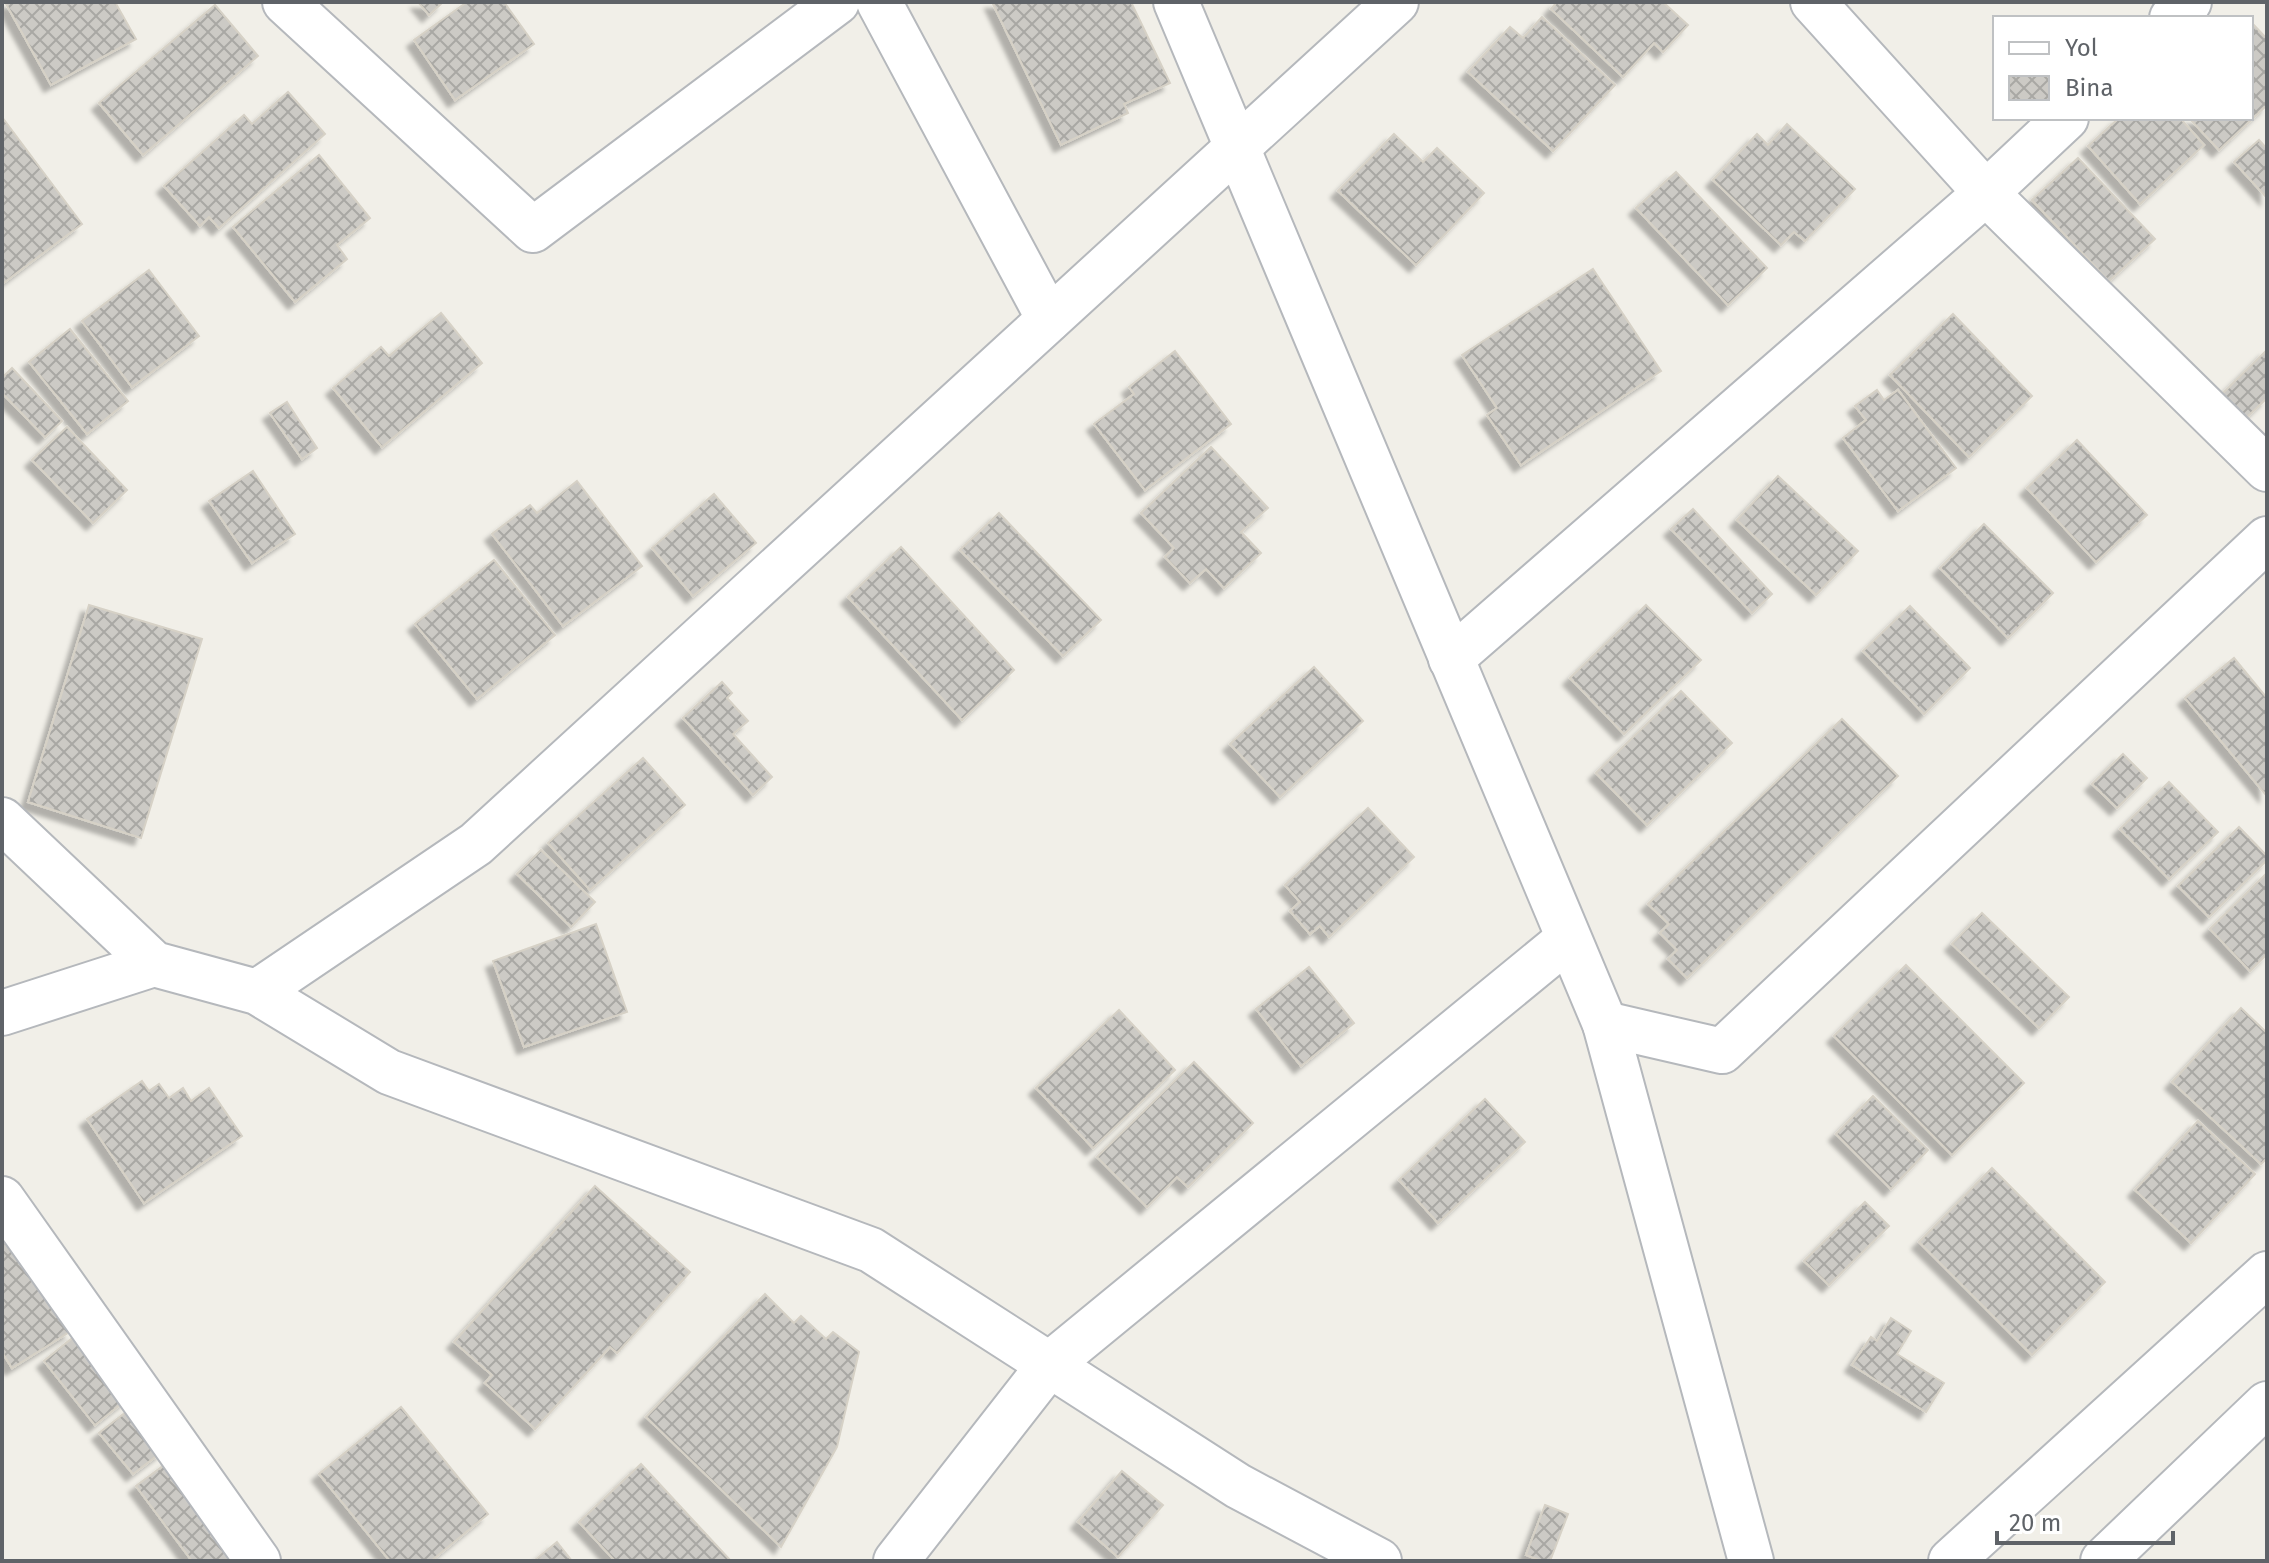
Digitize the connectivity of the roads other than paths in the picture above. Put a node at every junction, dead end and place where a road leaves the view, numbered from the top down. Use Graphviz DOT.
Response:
graph roads {
  1 [pos="285,2"];
  2 [pos="837,2"];
  3 [pos="879,2"];
  4 [pos="1176,2"];
  5 [pos="1396,2"];
  6 [pos="1813,2"];
  7 [pos="2189,2"];
  8 [pos="2174,16"];
  9 [pos="2064,120"];
  10 [pos="1237,148"];
  11 [pos="1986,193"];
  12 [pos="1049,319"];
  13 [pos="2267,469"];
  14 [pos="2267,539"];
  15 [pos="1451,659"];
  16 [pos="2,820"];
  17 [pos="1568,939"];
  18 [pos="154,964"];
  19 [pos="257,992"];
  20 [pos="2,1013"];
  21 [pos="1605,1024"];
  22 [pos="2,1199"];
  23 [pos="2267,1274"];
  24 [pos="1050,1364"];
  25 [pos="2267,1404"];
  26 [pos="258,1561"];
  27 [pos="896,1561"];
  28 [pos="1379,1561"];
  29 [pos="1751,1561"];
  30 [pos="1951,1561"];
  31 [pos="2103,1561"];
  1 -- 2 [label="street"];
  3 -- 12 [label="street"];
  4 -- 10 [label="street"];
  5 -- 10 [label="street"];
  6 -- 11 [label="street"];
  7 -- 8 [label="street"];
  9 -- 11 [label="street"];
  10 -- 12 [label="street"];
  10 -- 15 [label="street"];
  11 -- 13 [label="street"];
  11 -- 15 [label="street"];
  12 -- 19 [label="street"];
  14 -- 21 [label="street"];
  15 -- 17 [label="street"];
  16 -- 18 [label="street"];
  17 -- 21 [label="street"];
  17 -- 24 [label="street"];
  18 -- 19 [label="street"];
  18 -- 20 [label="street"];
  19 -- 24 [label="street"];
  21 -- 29 [label="street"];
  22 -- 26 [label="street"];
  23 -- 30 [label="street"];
  24 -- 27 [label="street"];
  24 -- 28 [label="street"];
  25 -- 31 [label="street"];
}
